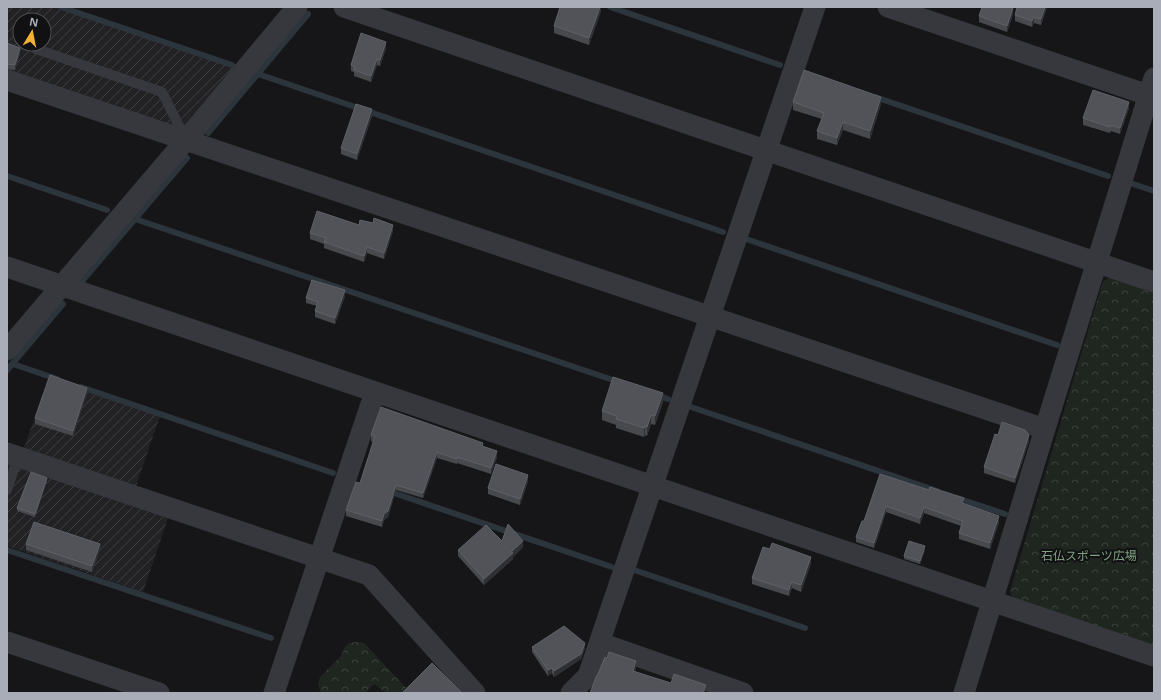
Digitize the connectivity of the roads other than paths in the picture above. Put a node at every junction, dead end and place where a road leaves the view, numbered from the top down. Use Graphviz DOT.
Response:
graph roads {
  1 [pos="297,7"];
  2 [pos="344,7"];
  3 [pos="815,7"];
  4 [pos="888,7"];
  5 [pos="45,52"];
  6 [pos="7,80"];
  7 [pos="1152,90"];
  8 [pos="186,140"];
  9 [pos="766,150"];
  10 [pos="1097,263"];
  11 [pos="7,267"];
  12 [pos="1154,282"];
  13 [pos="61,286"];
  14 [pos="710,317"];
  15 [pos="7,350"];
  16 [pos="375,392"];
  17 [pos="1044,429"];
  18 [pos="13,455"];
  19 [pos="653,486"];
  20 [pos="7,490"];
  21 [pos="319,558"];
  22 [pos="992,602"];
  23 [pos="7,642"];
  24 [pos="600,643"];
  25 [pos="1154,656"];
  26 [pos="159,693"];
  27 [pos="274,693"];
  28 [pos="475,693"];
  29 [pos="571,693"];
  30 [pos="743,693"];
  31 [pos="964,693"];
  1 -- 8 [label="street"];
  2 -- 9 [label="street"];
  3 -- 9 [label="street"];
  4 -- 7 [label="street"];
  5 -- 8 [label="lane"];
  6 -- 8 [label="street"];
  7 -- 10 [label="street"];
  8 -- 13 [label="street"];
  8 -- 14 [label="street"];
  9 -- 10 [label="street"];
  9 -- 14 [label="street"];
  10 -- 12 [label="street"];
  10 -- 17 [label="street"];
  11 -- 13 [label="street"];
  13 -- 15 [label="street"];
  13 -- 16 [label="street"];
  14 -- 17 [label="street"];
  14 -- 19 [label="street"];
  16 -- 19 [label="street"];
  16 -- 21 [label="street"];
  17 -- 22 [label="street"];
  18 -- 20 [label="lane"];
  18 -- 21 [label="street"];
  19 -- 22 [label="street"];
  19 -- 24 [label="street"];
  21 -- 27 [label="street"];
  21 -- 28 [label="street"];
  22 -- 25 [label="street"];
  22 -- 31 [label="street"];
  23 -- 26 [label="street"];
  24 -- 29 [label="street"];
  24 -- 30 [label="street"];
}
